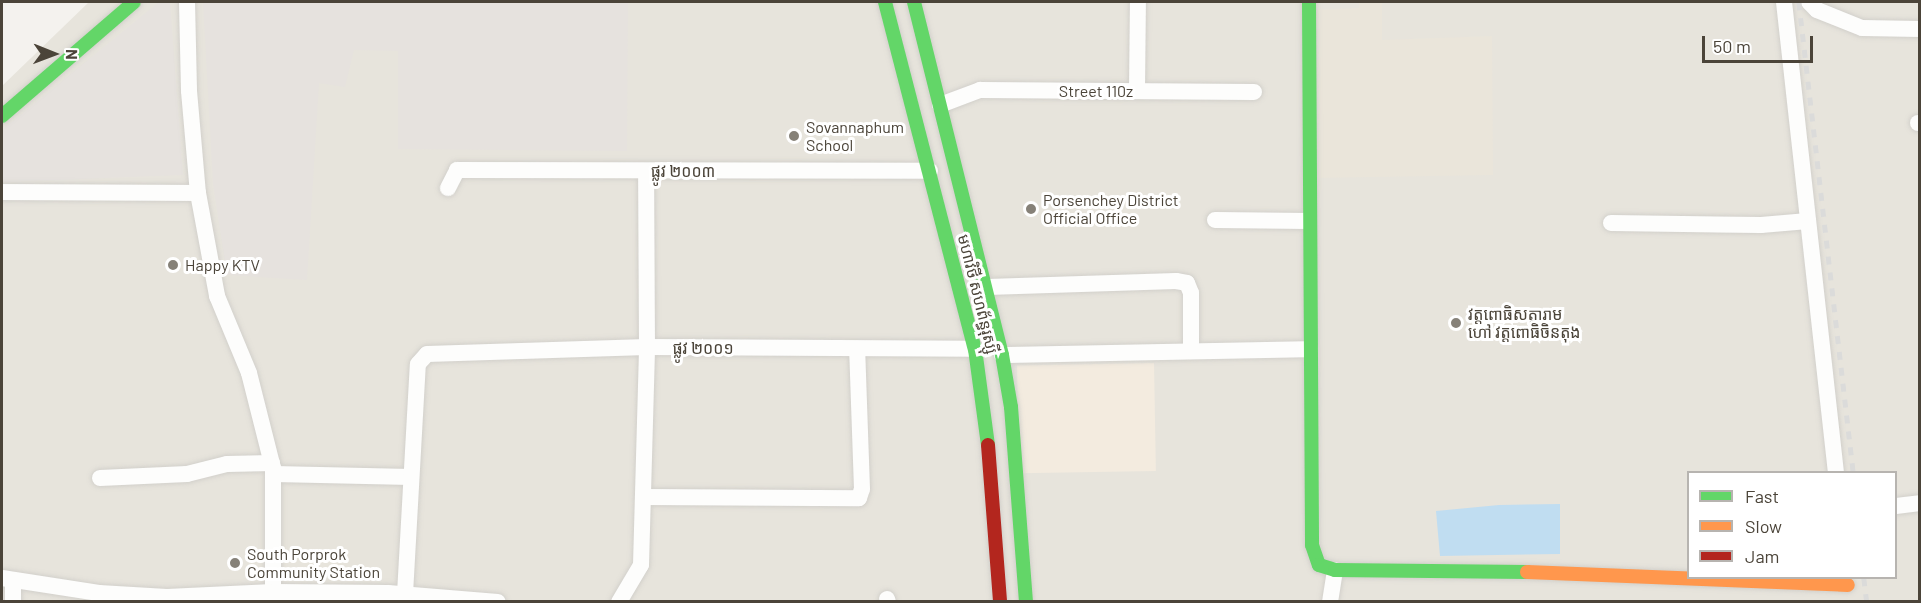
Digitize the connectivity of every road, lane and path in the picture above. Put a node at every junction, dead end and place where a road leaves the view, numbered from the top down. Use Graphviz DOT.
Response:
graph roads {
  1 [pos="134,2"];
  2 [pos="187,2"];
  3 [pos="885,2"];
  4 [pos="914,2"];
  5 [pos="1138,2"];
  6 [pos="1309,2"];
  7 [pos="1784,2"];
  8 [pos="1809,2"];
  9 [pos="1920,29"];
  10 [pos="1137,91"];
  11 [pos="1254,92"];
  12 [pos="940,105"];
  13 [pos="2,116"];
  14 [pos="646,171"];
  15 [pos="930,171"];
  16 [pos="448,188"];
  17 [pos="2,192"];
  18 [pos="198,193"];
  19 [pos="1215,220"];
  20 [pos="1309,221"];
  21 [pos="1808,221"];
  22 [pos="1611,223"];
  23 [pos="987,287"];
  24 [pos="647,347"];
  25 [pos="857,349"];
  26 [pos="975,349"];
  27 [pos="1310,349"];
  28 [pos="1191,350"];
  29 [pos="1002,355"];
  30 [pos="273,469"];
  31 [pos="1836,471"];
  32 [pos="411,477"];
  33 [pos="100,478"];
  34 [pos="644,497"];
  35 [pos="1920,503"];
  36 [pos="1897,506"];
  37 [pos="1335,570"];
  38 [pos="7,579"];
  39 [pos="1848,588"];
  40 [pos="273,592"];
  41 [pos="393,596"];
  42 [pos="167,599"];
  43 [pos="618,601"];
  44 [pos="13,602"];
  45 [pos="498,602"];
  46 [pos="1000,602"];
  47 [pos="1026,602"];
  48 [pos="1330,602"];
  1 -- 13 [label="main road"];
  2 -- 18 [label="street"];
  3 -- 15 [label="main road, មហាវិថី សហព័ន្ធរុស្ស៊ី"];
  4 -- 12 [label="main road, មហាវិថី សហព័ន្ធរុស្ស៊ី"];
  5 -- 10 [label="street"];
  6 -- 20 [label="main road"];
  7 -- 21 [label="street"];
  8 -- 9 [label="street"];
  10 -- 11 [label="street, Street 110z"];
  10 -- 12 [label="street, Street 110z"];
  12 -- 23 [label="main road, មហាវិថី សហព័ន្ធរុស្ស៊ី"];
  14 -- 15 [label="street, ផ្លូវ ២០០៣"];
  14 -- 16 [label="street, ផ្លូវ ២០០៣"];
  14 -- 24 [label="street"];
  15 -- 26 [label="main road, មហាវិថី សហព័ន្ធរុស្ស៊ី"];
  17 -- 18 [label="street"];
  18 -- 30 [label="street"];
  19 -- 20 [label="street"];
  20 -- 27 [label="main road"];
  21 -- 22 [label="street"];
  21 -- 31 [label="street"];
  23 -- 28 [label="street"];
  23 -- 29 [label="main road, មហាវិថី សហព័ន្ធរុស្ស៊ី"];
  24 -- 25 [label="street, ផ្លូវ ២០០១"];
  24 -- 32 [label="street, ផ្លូវ ២០០១"];
  24 -- 34 [label="street"];
  25 -- 26 [label="street, ផ្លូវ ២០០១"];
  25 -- 34 [label="street"];
  26 -- 46 [label="main road, មហាវិថី សហព័ន្ធរុស្ស៊ី"];
  27 -- 28 [label="street"];
  27 -- 37 [label="main road"];
  28 -- 29 [label="street"];
  29 -- 47 [label="main road, មហាវិថី សហព័ន្ធរុស្ស៊ី"];
  30 -- 32 [label="street"];
  30 -- 33 [label="street"];
  30 -- 40 [label="street"];
  32 -- 41 [label="street"];
  34 -- 43 [label="street"];
  35 -- 36 [label="street"];
  37 -- 39 [label="main road"];
  37 -- 48 [label="street"];
  38 -- 42 [label="street"];
  38 -- 44 [label="street"];
  40 -- 41 [label="street"];
  40 -- 42 [label="street"];
  41 -- 45 [label="street"];
}
